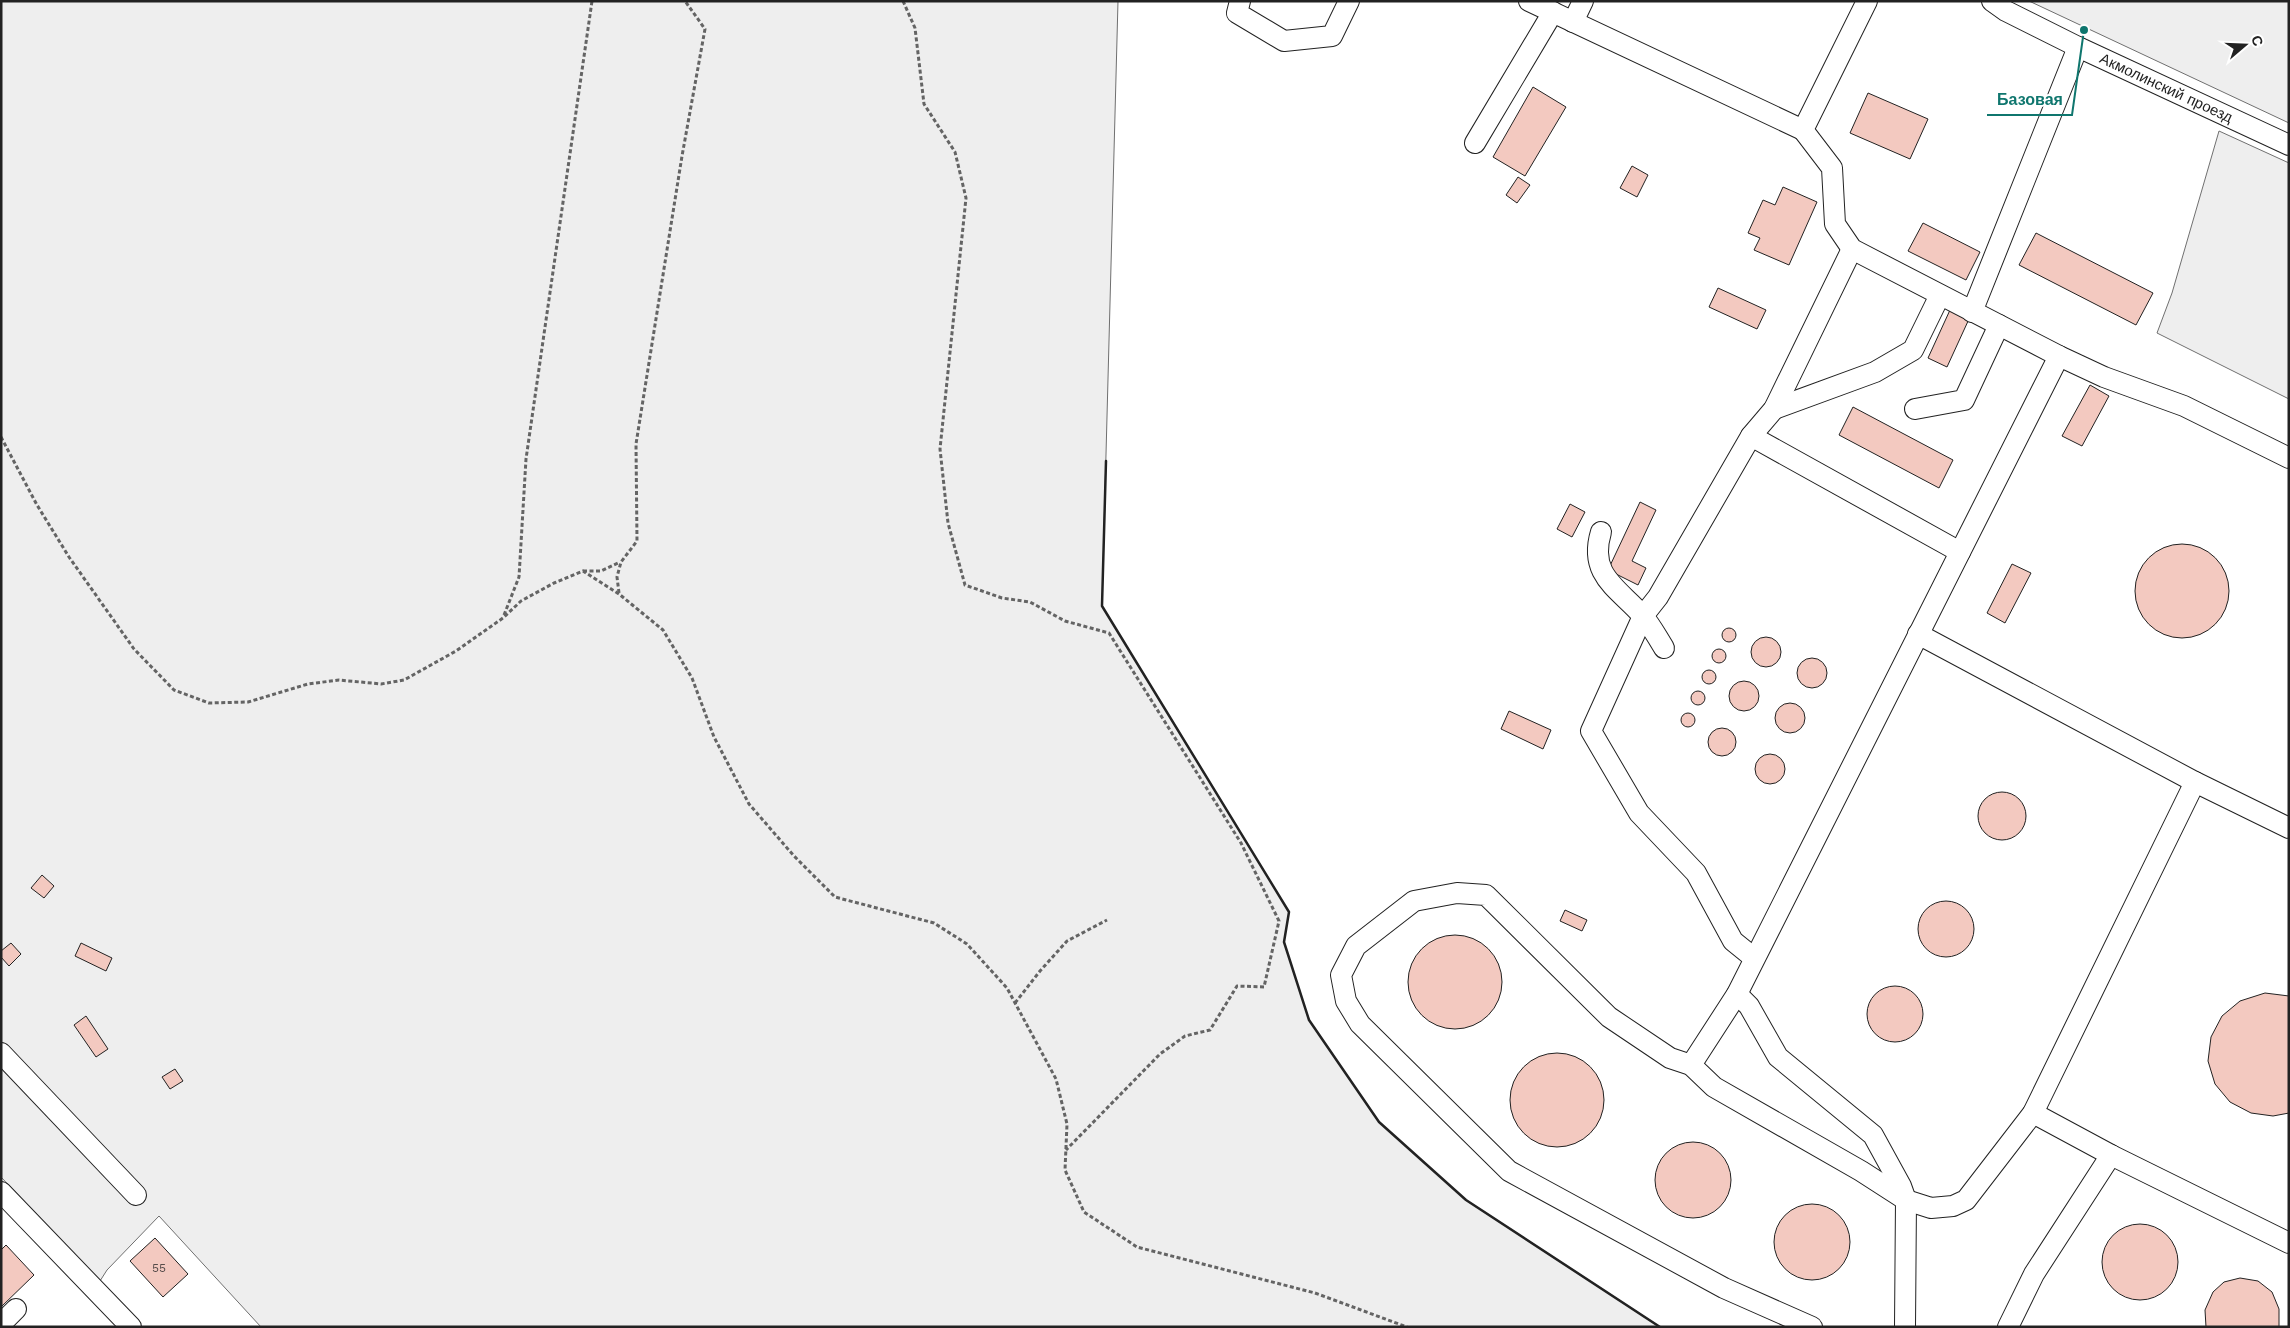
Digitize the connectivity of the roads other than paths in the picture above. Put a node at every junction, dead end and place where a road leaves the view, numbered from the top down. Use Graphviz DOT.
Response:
graph roads {
  1 [pos="1240,1"];
  2 [pos="1349,1"];
  3 [pos="1529,1"];
  4 [pos="1583,1"];
  5 [pos="1867,1"];
  6 [pos="1992,1"];
  7 [pos="1553,12"];
  8 [pos="1573,22"];
  9 [pos="2078,47"];
  10 [pos="1803,130"];
  11 [pos="1475,143"];
  12 [pos="2289,145"];
  13 [pos="1852,250"];
  14 [pos="1940,295"];
  15 [pos="1972,312"];
  16 [pos="1999,325"];
  17 [pos="2059,356"];
  18 [pos="1774,409"];
  19 [pos="1915,409"];
  20 [pos="1751,436"];
  21 [pos="2289,458"];
  22 [pos="1601,532"];
  23 [pos="1960,552"];
  24 [pos="1643,616"];
  25 [pos="1918,634"];
  26 [pos="1664,648"];
  27 [pos="2195,782"];
  28 [pos="2289,828"];
  29 [pos="1754,958"];
  30 [pos="1738,994"];
  31 [pos="1,1053"];
  32 [pos="1691,1065"];
  33 [pos="2033,1113"];
  34 [pos="2111,1155"];
  35 [pos="1,1192"];
  36 [pos="136,1195"];
  37 [pos="1906,1200"];
  38 [pos="2289,1243"];
  39 [pos="16,1309"];
  40 [pos="1,1324"];
  41 [pos="131,1327"];
  42 [pos="1812,1327"];
  43 [pos="1905,1327"];
  44 [pos="2008,1327"];
  1 -- 2 [label="street"];
  3 -- 7 [label="street"];
  4 -- 8 [label="street"];
  5 -- 10 [label="street"];
  6 -- 9 [label="street, Акмолинский проезд"];
  7 -- 8 [label="street"];
  7 -- 11 [label="street"];
  8 -- 10 [label="street"];
  9 -- 12 [label="street, Акмолинский проезд"];
  9 -- 15 [label="street"];
  10 -- 13 [label="street"];
  13 -- 14 [label="street"];
  13 -- 18 [label="street"];
  14 -- 15 [label="street"];
  14 -- 18 [label="street"];
  15 -- 16 [label="street"];
  16 -- 17 [label="street"];
  16 -- 19 [label="street"];
  17 -- 21 [label="street"];
  17 -- 23 [label="street"];
  18 -- 20 [label="street"];
  20 -- 23 [label="street"];
  20 -- 24 [label="street"];
  22 -- 24 [label="street"];
  23 -- 25 [label="street"];
  24 -- 26 [label="street"];
  24 -- 29 [label="street"];
  25 -- 27 [label="street"];
  25 -- 29 [label="street"];
  27 -- 28 [label="street"];
  27 -- 33 [label="street"];
  29 -- 30 [label="street"];
  30 -- 32 [label="street"];
  30 -- 37 [label="street"];
  31 -- 36 [label="street"];
  32 -- 37 [label="street"];
  32 -- 42 [label="street"];
  33 -- 34 [label="street"];
  33 -- 37 [label="street"];
  34 -- 38 [label="street"];
  34 -- 44 [label="street"];
  35 -- 41 [label="street"];
  37 -- 43 [label="street"];
  39 -- 40 [label="street"];
}
